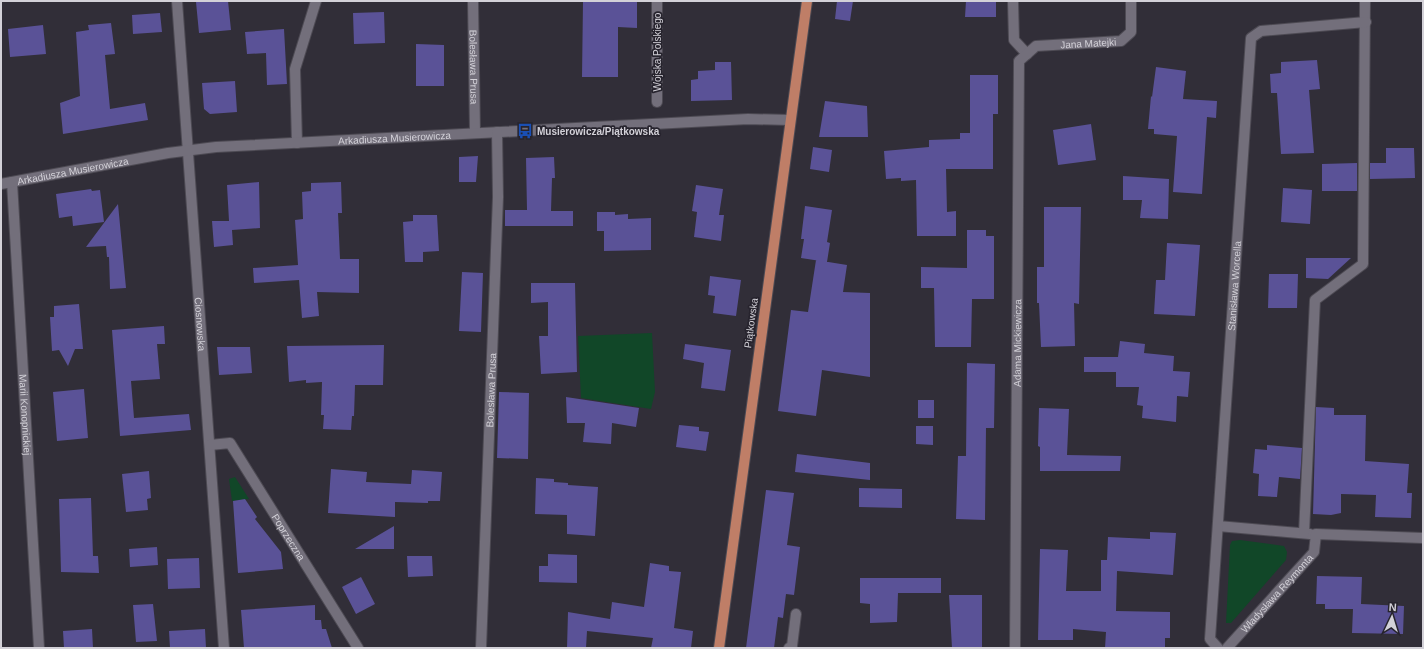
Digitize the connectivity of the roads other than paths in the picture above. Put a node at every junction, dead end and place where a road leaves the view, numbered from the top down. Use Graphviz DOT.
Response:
graph roads {
  1 [pos="177,1"];
  2 [pos="316,1"];
  3 [pos="473,1"];
  4 [pos="657,1"];
  5 [pos="807,1"];
  6 [pos="1013,1"];
  7 [pos="1131,1"];
  8 [pos="1365,1"];
  9 [pos="1366,22"];
  10 [pos="1036,46"];
  11 [pos="1027,54"];
  12 [pos="657,102"];
  13 [pos="790,120"];
  14 [pos="497,132"];
  15 [pos="475,133"];
  16 [pos="297,143"];
  17 [pos="189,150"];
  18 [pos="12,182"];
  19 [pos="1,184"];
  20 [pos="210,445"];
  21 [pos="1218,526"];
  22 [pos="1304,534"];
  23 [pos="1316,534"];
  24 [pos="1423,538"];
  25 [pos="796,614"];
  26 [pos="39,648"];
  27 [pos="224,648"];
  28 [pos="358,648"];
  29 [pos="481,648"];
  30 [pos="719,648"];
  31 [pos="789,648"];
  32 [pos="1015,648"];
  33 [pos="1218,648"];
  34 [pos="1227,648"];
  1 -- 17 [label="street, Ciosnowska"];
  2 -- 16 [label="street"];
  3 -- 15 [label="street, Bolesława Prusa"];
  4 -- 12 [label="street, Wojska Polskiego"];
  5 -- 13 [label="main road, Piątkowska"];
  6 -- 11 [label="street"];
  7 -- 10 [label="street, Jana Matejki"];
  8 -- 9 [label="street"];
  9 -- 21 [label="street, Stanisława Worcella"];
  9 -- 22 [label="street"];
  10 -- 11 [label="street, Adama Mickiewicza"];
  11 -- 32 [label="street, Adama Mickiewicza"];
  13 -- 14 [label="street, Arkadiusza Musierowicza"];
  13 -- 30 [label="main road, Piątkowska"];
  14 -- 15 [label="street, Arkadiusza Musierowicza"];
  14 -- 29 [label="street, Bolesława Prusa"];
  15 -- 16 [label="street, Arkadiusza Musierowicza"];
  16 -- 17 [label="street, Arkadiusza Musierowicza"];
  17 -- 18 [label="street, Arkadiusza Musierowicza"];
  17 -- 20 [label="street, Ciosnowska"];
  18 -- 19 [label="street, Arkadiusza Musierowicza"];
  18 -- 26 [label="street, Marii Konopnickiej"];
  20 -- 27 [label="street, Ciosnowska"];
  20 -- 28 [label="street, Poprzeczna"];
  21 -- 22 [label="street"];
  21 -- 33 [label="street, Stanisława Worcella"];
  22 -- 23 [label="street"];
  23 -- 24 [label="street"];
  23 -- 34 [label="street, Władysława Reymonta"];
  25 -- 31 [label="street"];
}
